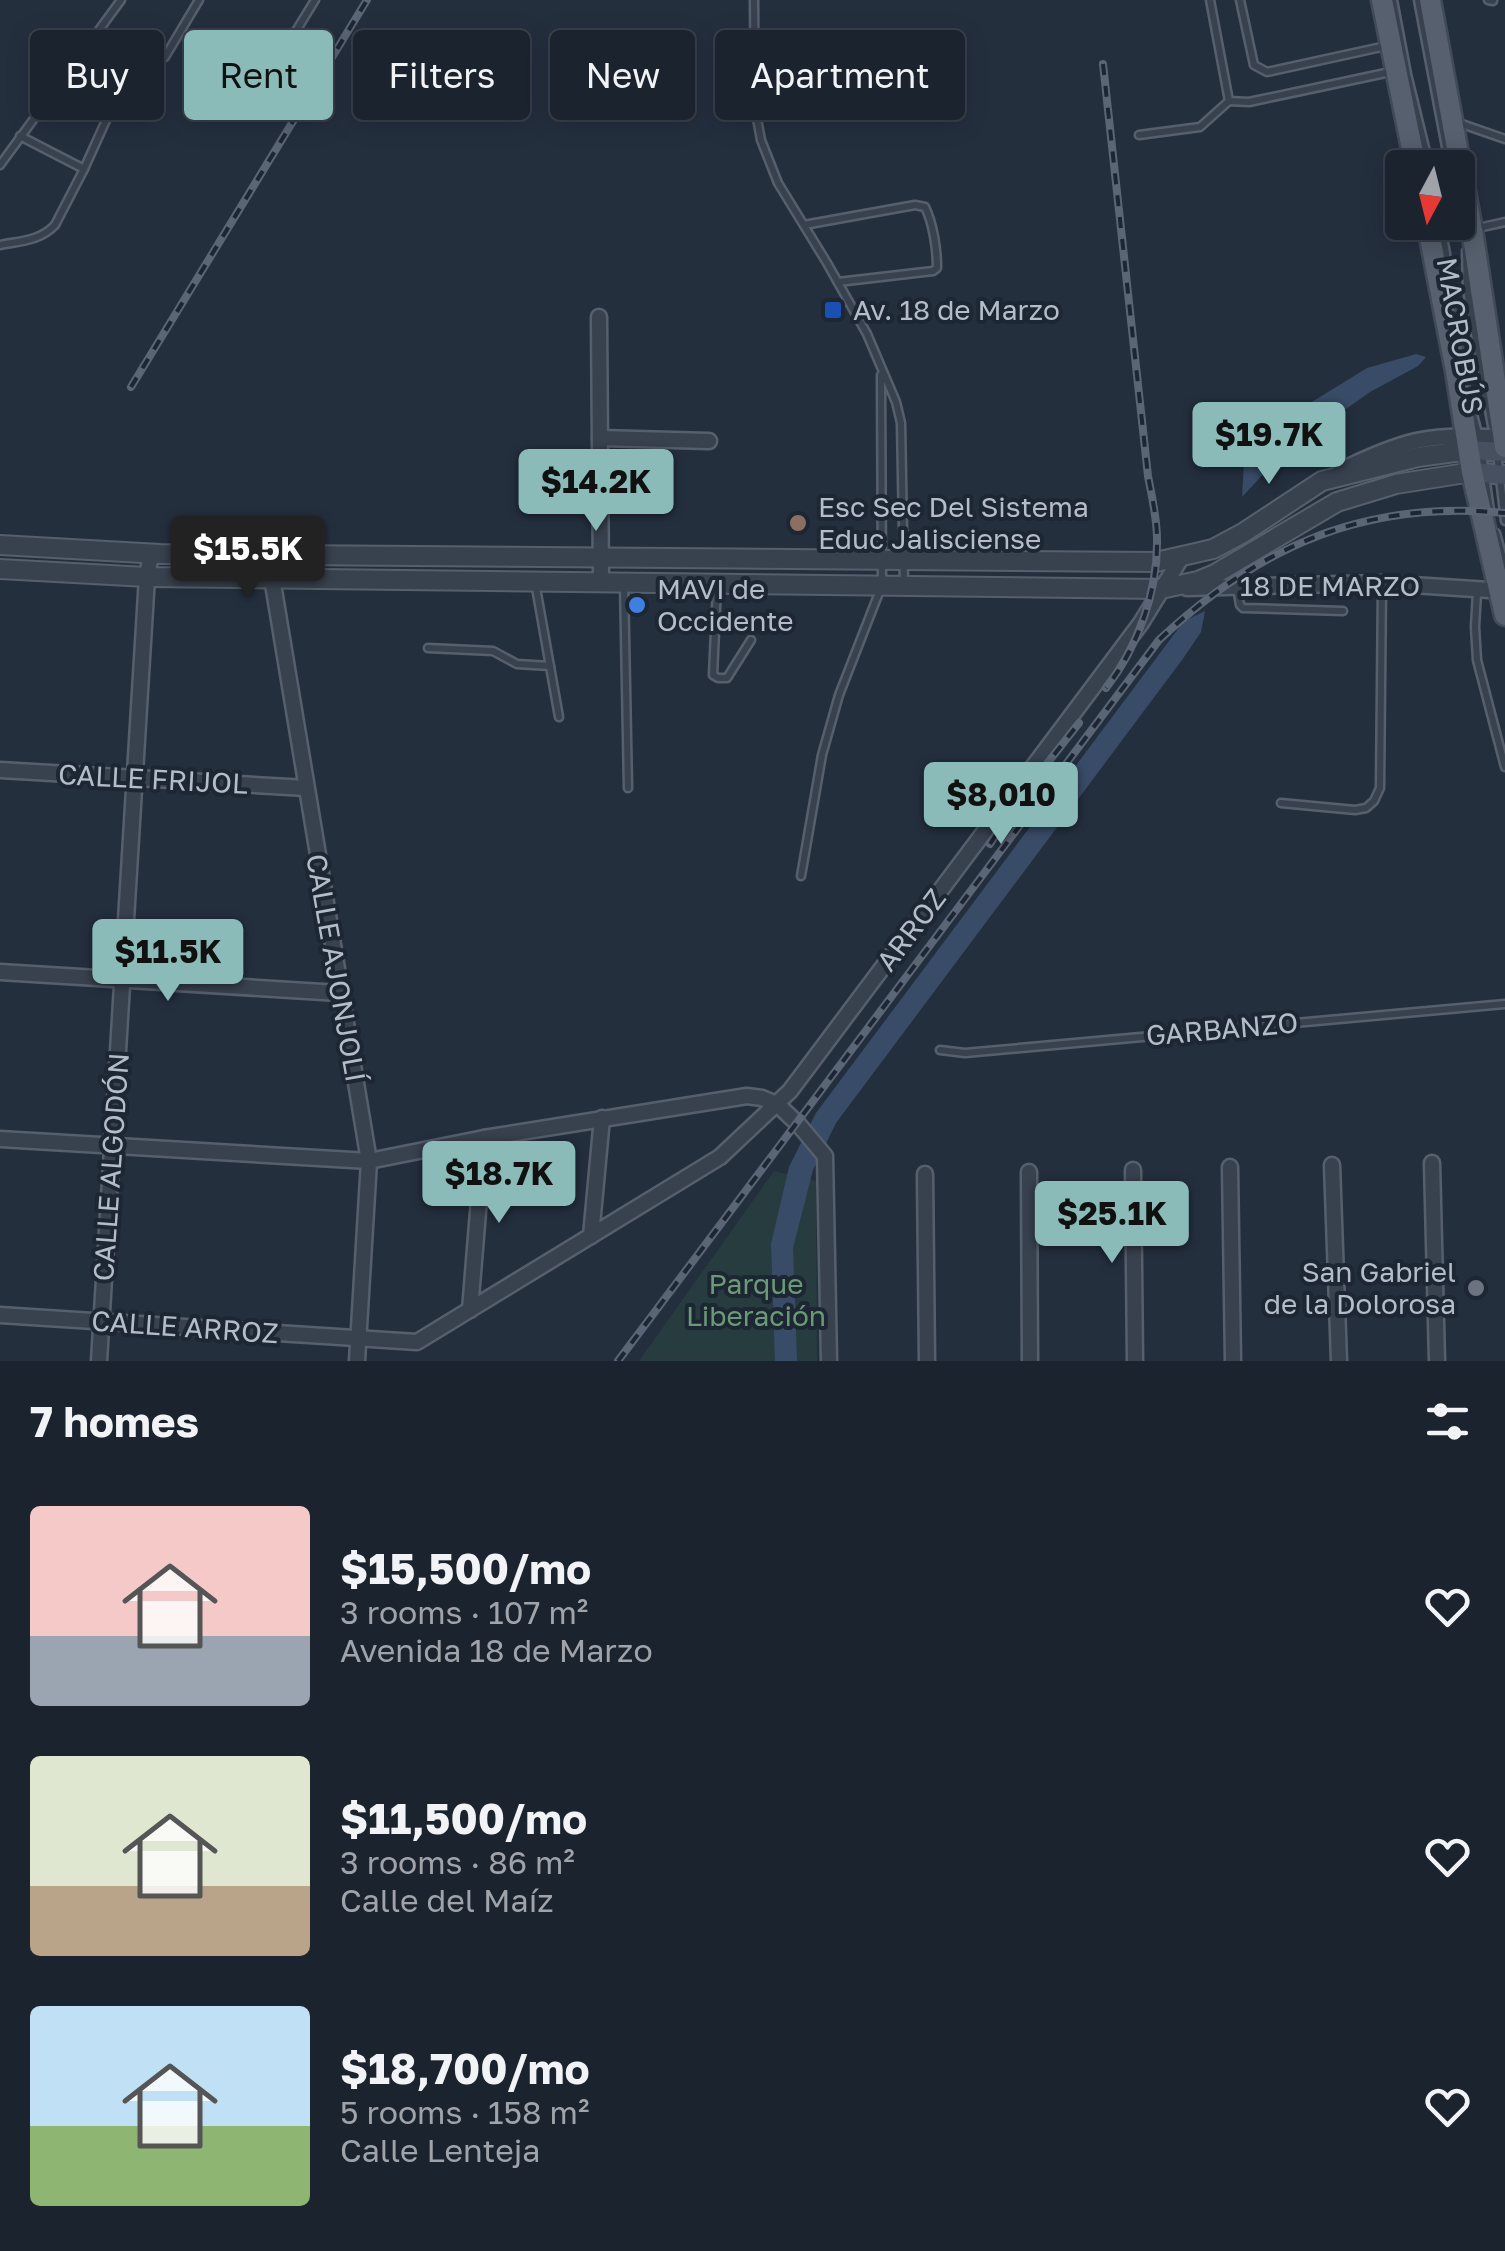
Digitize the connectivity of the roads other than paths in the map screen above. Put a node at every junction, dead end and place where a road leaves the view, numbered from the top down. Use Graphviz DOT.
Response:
graph roads {
  1 [pos="121,0"];
  2 [pos="200,0"];
  3 [pos="315,0"];
  4 [pos="754,0"];
  5 [pos="1210,0"];
  6 [pos="1240,0"];
  7 [pos="1382,0"];
  8 [pos="1394,0"];
  9 [pos="1418,0"];
  10 [pos="1430,0"];
  11 [pos="297,30"];
  12 [pos="1391,45"];
  13 [pos="1396,71"];
  14 [pos="1229,101"];
  15 [pos="1453,121"];
  16 [pos="20,136"];
  17 [pos="1139,136"];
  18 [pos="1505,139"];
  19 [pos="1412,150"];
  20 [pos="1426,150"];
  21 [pos="1447,150"];
  22 [pos="1457,150"];
  23 [pos="0,165"];
  24 [pos="84,169"];
  25 [pos="1505,222"];
  26 [pos="804,225"];
  27 [pos="1475,230"];
  28 [pos="1431,240"];
  29 [pos="1443,240"];
  30 [pos="1469,240"];
  31 [pos="0,244"];
  32 [pos="838,282"];
  33 [pos="599,317"];
  34 [pos="881,369"];
  35 [pos="600,438"];
  36 [pos="709,441"];
  37 [pos="1491,444"];
  38 [pos="1491,474"];
  39 [pos="1490,512"];
  40 [pos="1505,520"];
  41 [pos="1495,530"];
  42 [pos="0,545"];
  43 [pos="151,554"];
  44 [pos="602,558"];
  45 [pos="1181,558"];
  46 [pos="882,560"];
  47 [pos="903,560"];
  48 [pos="1505,566"];
  49 [pos="0,569"];
  50 [pos="147,576"];
  51 [pos="272,578"];
  52 [pos="535,581"];
  53 [pos="601,582"];
  54 [pos="624,582"];
  55 [pos="718,583"];
  56 [pos="1382,583"];
  57 [pos="882,585"];
  58 [pos="904,586"];
  59 [pos="1237,586"];
  60 [pos="1161,589"];
  61 [pos="1494,589"];
  62 [pos="1343,611"];
  63 [pos="1505,615"];
  64 [pos="751,640"];
  65 [pos="428,648"];
  66 [pos="550,666"];
  67 [pos="559,717"];
  68 [pos="1505,767"];
  69 [pos="0,770"];
  70 [pos="134,778"];
  71 [pos="306,788"];
  72 [pos="628,788"];
  73 [pos="1281,803"];
  74 [pos="801,876"];
  75 [pos="0,972"];
  76 [pos="123,979"];
  77 [pos="339,992"];
  78 [pos="1505,1004"];
  79 [pos="940,1050"];
  80 [pos="778,1104"];
  81 [pos="602,1118"];
  82 [pos="484,1138"];
  83 [pos="0,1139"];
  84 [pos="114,1146"];
  85 [pos="369,1162"];
  86 [pos="1432,1163"];
  87 [pos="1332,1165"];
  88 [pos="1230,1167"];
  89 [pos="1132,1170"];
  90 [pos="1029,1172"];
  91 [pos="924,1174"];
  92 [pos="591,1236"];
  93 [pos="470,1310"];
  94 [pos="0,1315"];
  95 [pos="101,1322"];
  96 [pos="359,1338"];
  97 [pos="99,1361"];
  98 [pos="357,1361"];
  99 [pos="828,1361"];
  100 [pos="927,1361"];
  101 [pos="1030,1361"];
  102 [pos="1135,1361"];
  103 [pos="1233,1361"];
  104 [pos="1339,1361"];
  105 [pos="1437,1361"];
  1 -- 16 [label="lane"];
  2 -- 24 [label="lane"];
  3 -- 11 [label="lane"];
  4 -- 26 [label="lane"];
  5 -- 14 [label="lane"];
  6 -- 12 [label="lane"];
  7 -- 12 [label="main road"];
  8 -- 20 [label="lane"];
  9 -- 21 [label="lane"];
  10 -- 15 [label="main road"];
  12 -- 13 [label="main road"];
  13 -- 14 [label="lane"];
  13 -- 19 [label="main road"];
  14 -- 17 [label="lane"];
  15 -- 18 [label="lane"];
  15 -- 22 [label="main road"];
  16 -- 23 [label="lane"];
  16 -- 24 [label="lane"];
  24 -- 31 [label="lane"];
  25 -- 27 [label="lane"];
  26 -- 32 [label="lane"];
  26 -- 32 [label="lane"];
  28 -- 37 [label="main road"];
  29 -- 37 [label="lane, MACROBÚS"];
  30 -- 37 [label="main road"];
  32 -- 34 [label="lane"];
  33 -- 35 [label="street"];
  34 -- 46 [label="lane"];
  34 -- 47 [label="lane"];
  35 -- 36 [label="street"];
  35 -- 44 [label="street"];
  37 -- 38 [label="main road"];
  37 -- 45 [label="street"];
  38 -- 39 [label="lane"];
  38 -- 40 [label="lane"];
  38 -- 60 [label="street"];
  38 -- 61 [label="main road"];
  41 -- 48 [label="lane"];
  42 -- 43 [label="street"];
  43 -- 44 [label="street"];
  43 -- 50 [label="street, CALLE ALGODÓN"];
  44 -- 46 [label="street"];
  44 -- 53 [label="street"];
  45 -- 47 [label="street"];
  45 -- 60 [label="street, ARROZ"];
  46 -- 47 [label="street"];
  46 -- 57 [label="lane"];
  47 -- 58 [label="lane"];
  49 -- 50 [label="street"];
  50 -- 51 [label="street"];
  50 -- 70 [label="street, CALLE ALGODÓN"];
  51 -- 52 [label="street"];
  51 -- 71 [label="street, CALLE AJONJOLÍ"];
  52 -- 53 [label="street"];
  52 -- 66 [label="lane"];
  53 -- 54 [label="street"];
  54 -- 55 [label="street"];
  54 -- 72 [label="lane"];
  55 -- 57 [label="street"];
  55 -- 64 [label="lane"];
  56 -- 59 [label="street, 18 DE MARZO"];
  56 -- 61 [label="street, 18 DE MARZO"];
  56 -- 73 [label="lane"];
  57 -- 58 [label="street"];
  57 -- 74 [label="lane"];
  58 -- 60 [label="street"];
  59 -- 60 [label="street, 18 DE MARZO"];
  59 -- 62 [label="lane"];
  60 -- 80 [label="street, ARROZ"];
  61 -- 63 [label="main road"];
  61 -- 68 [label="lane"];
  65 -- 66 [label="lane"];
  66 -- 67 [label="lane"];
  69 -- 70 [label="street, CALLE FRIJOL"];
  70 -- 71 [label="street, CALLE FRIJOL"];
  70 -- 76 [label="street, CALLE ALGODÓN"];
  71 -- 77 [label="street, CALLE AJONJOLÍ"];
  75 -- 76 [label="street"];
  76 -- 77 [label="street"];
  76 -- 84 [label="street, CALLE ALGODÓN"];
  77 -- 85 [label="street, CALLE AJONJOLÍ"];
  78 -- 79 [label="lane, GARBANZO"];
  80 -- 81 [label="street"];
  80 -- 92 [label="street, CALLE ARROZ"];
  80 -- 99 [label="street"];
  81 -- 82 [label="street"];
  81 -- 92 [label="street"];
  82 -- 85 [label="street"];
  82 -- 93 [label="street"];
  83 -- 84 [label="street"];
  84 -- 85 [label="street"];
  84 -- 95 [label="street, CALLE ALGODÓN"];
  85 -- 96 [label="street, CALLE AJONJOLÍ"];
  86 -- 105 [label="street"];
  87 -- 104 [label="street"];
  88 -- 103 [label="street"];
  89 -- 102 [label="street"];
  90 -- 101 [label="street"];
  91 -- 100 [label="street"];
  92 -- 93 [label="street, CALLE ARROZ"];
  93 -- 96 [label="street, CALLE ARROZ"];
  94 -- 95 [label="street, CALLE ARROZ"];
  95 -- 96 [label="street, CALLE ARROZ"];
  95 -- 97 [label="street, CALLE ALGODÓN"];
  96 -- 98 [label="street, CALLE AJONJOLÍ"];
}
